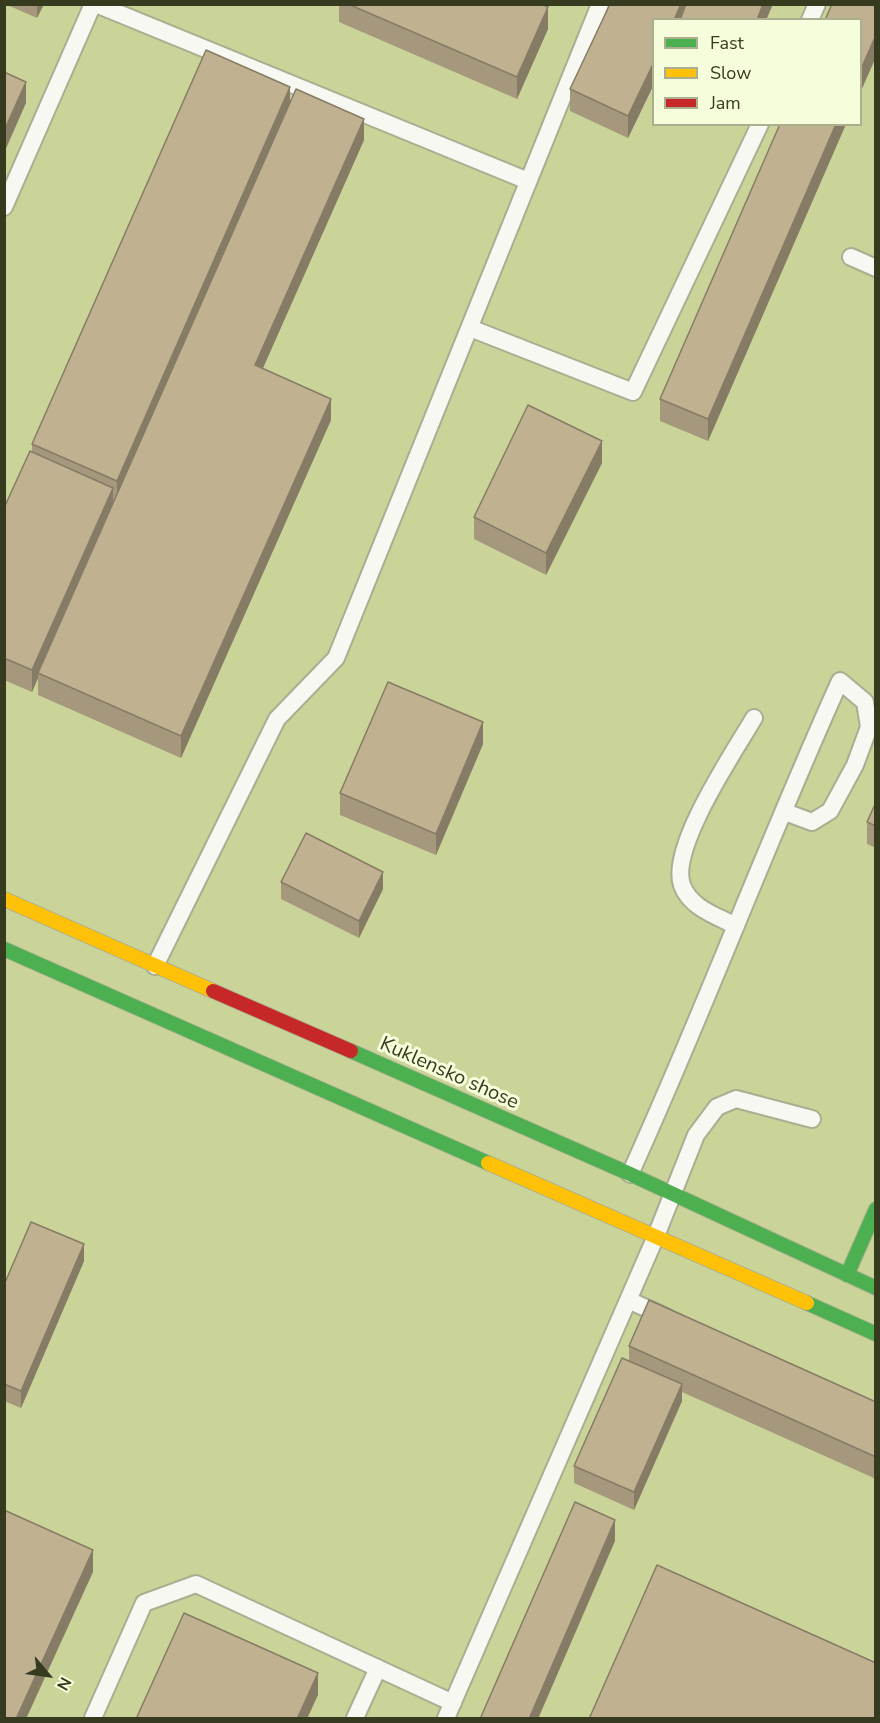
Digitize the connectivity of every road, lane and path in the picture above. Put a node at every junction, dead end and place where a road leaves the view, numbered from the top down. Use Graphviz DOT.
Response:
graph roads {
  1 [pos="94,4"];
  2 [pos="600,4"];
  3 [pos="817,4"];
  4 [pos="811,18"];
  5 [pos="759,126"];
  6 [pos="528,181"];
  7 [pos="4,207"];
  8 [pos="851,257"];
  9 [pos="876,268"];
  10 [pos="470,328"];
  11 [pos="754,718"];
  12 [pos="785,812"];
  13 [pos="4,899"];
  14 [pos="736,926"];
  15 [pos="4,950"];
  16 [pos="155,966"];
  17 [pos="812,1119"];
  18 [pos="630,1174"];
  19 [pos="672,1193"];
  20 [pos="876,1209"];
  21 [pos="656,1236"];
  22 [pos="847,1275"];
  23 [pos="876,1288"];
  24 [pos="628,1300"];
  25 [pos="682,1324"];
  26 [pos="876,1334"];
  27 [pos="378,1668"];
  28 [pos="453,1702"];
  29 [pos="93,1719"];
  30 [pos="355,1719"];
  31 [pos="446,1719"];
  1 -- 6 [label="lane"];
  1 -- 7 [label="lane"];
  2 -- 6 [label="lane"];
  3 -- 4 [label="lane"];
  5 -- 10 [label="lane"];
  6 -- 10 [label="lane"];
  8 -- 9 [label="lane"];
  10 -- 16 [label="lane"];
  11 -- 14 [label="lane"];
  12 -- 12 [label="lane"];
  12 -- 14 [label="lane"];
  13 -- 16 [label="main road, Kuklensko shose"];
  14 -- 18 [label="lane"];
  15 -- 21 [label="main road"];
  16 -- 18 [label="main road, Kuklensko shose"];
  17 -- 19 [label="lane"];
  18 -- 19 [label="main road, Kuklensko shose"];
  19 -- 21 [label="lane"];
  19 -- 22 [label="main road, Kuklensko shose"];
  20 -- 22 [label="main road"];
  21 -- 24 [label="lane"];
  21 -- 26 [label="main road"];
  22 -- 23 [label="main road, Kuklensko shose"];
  24 -- 25 [label="lane"];
  24 -- 28 [label="lane"];
  27 -- 28 [label="lane"];
  27 -- 29 [label="lane"];
  27 -- 30 [label="lane"];
  28 -- 31 [label="lane"];
}
